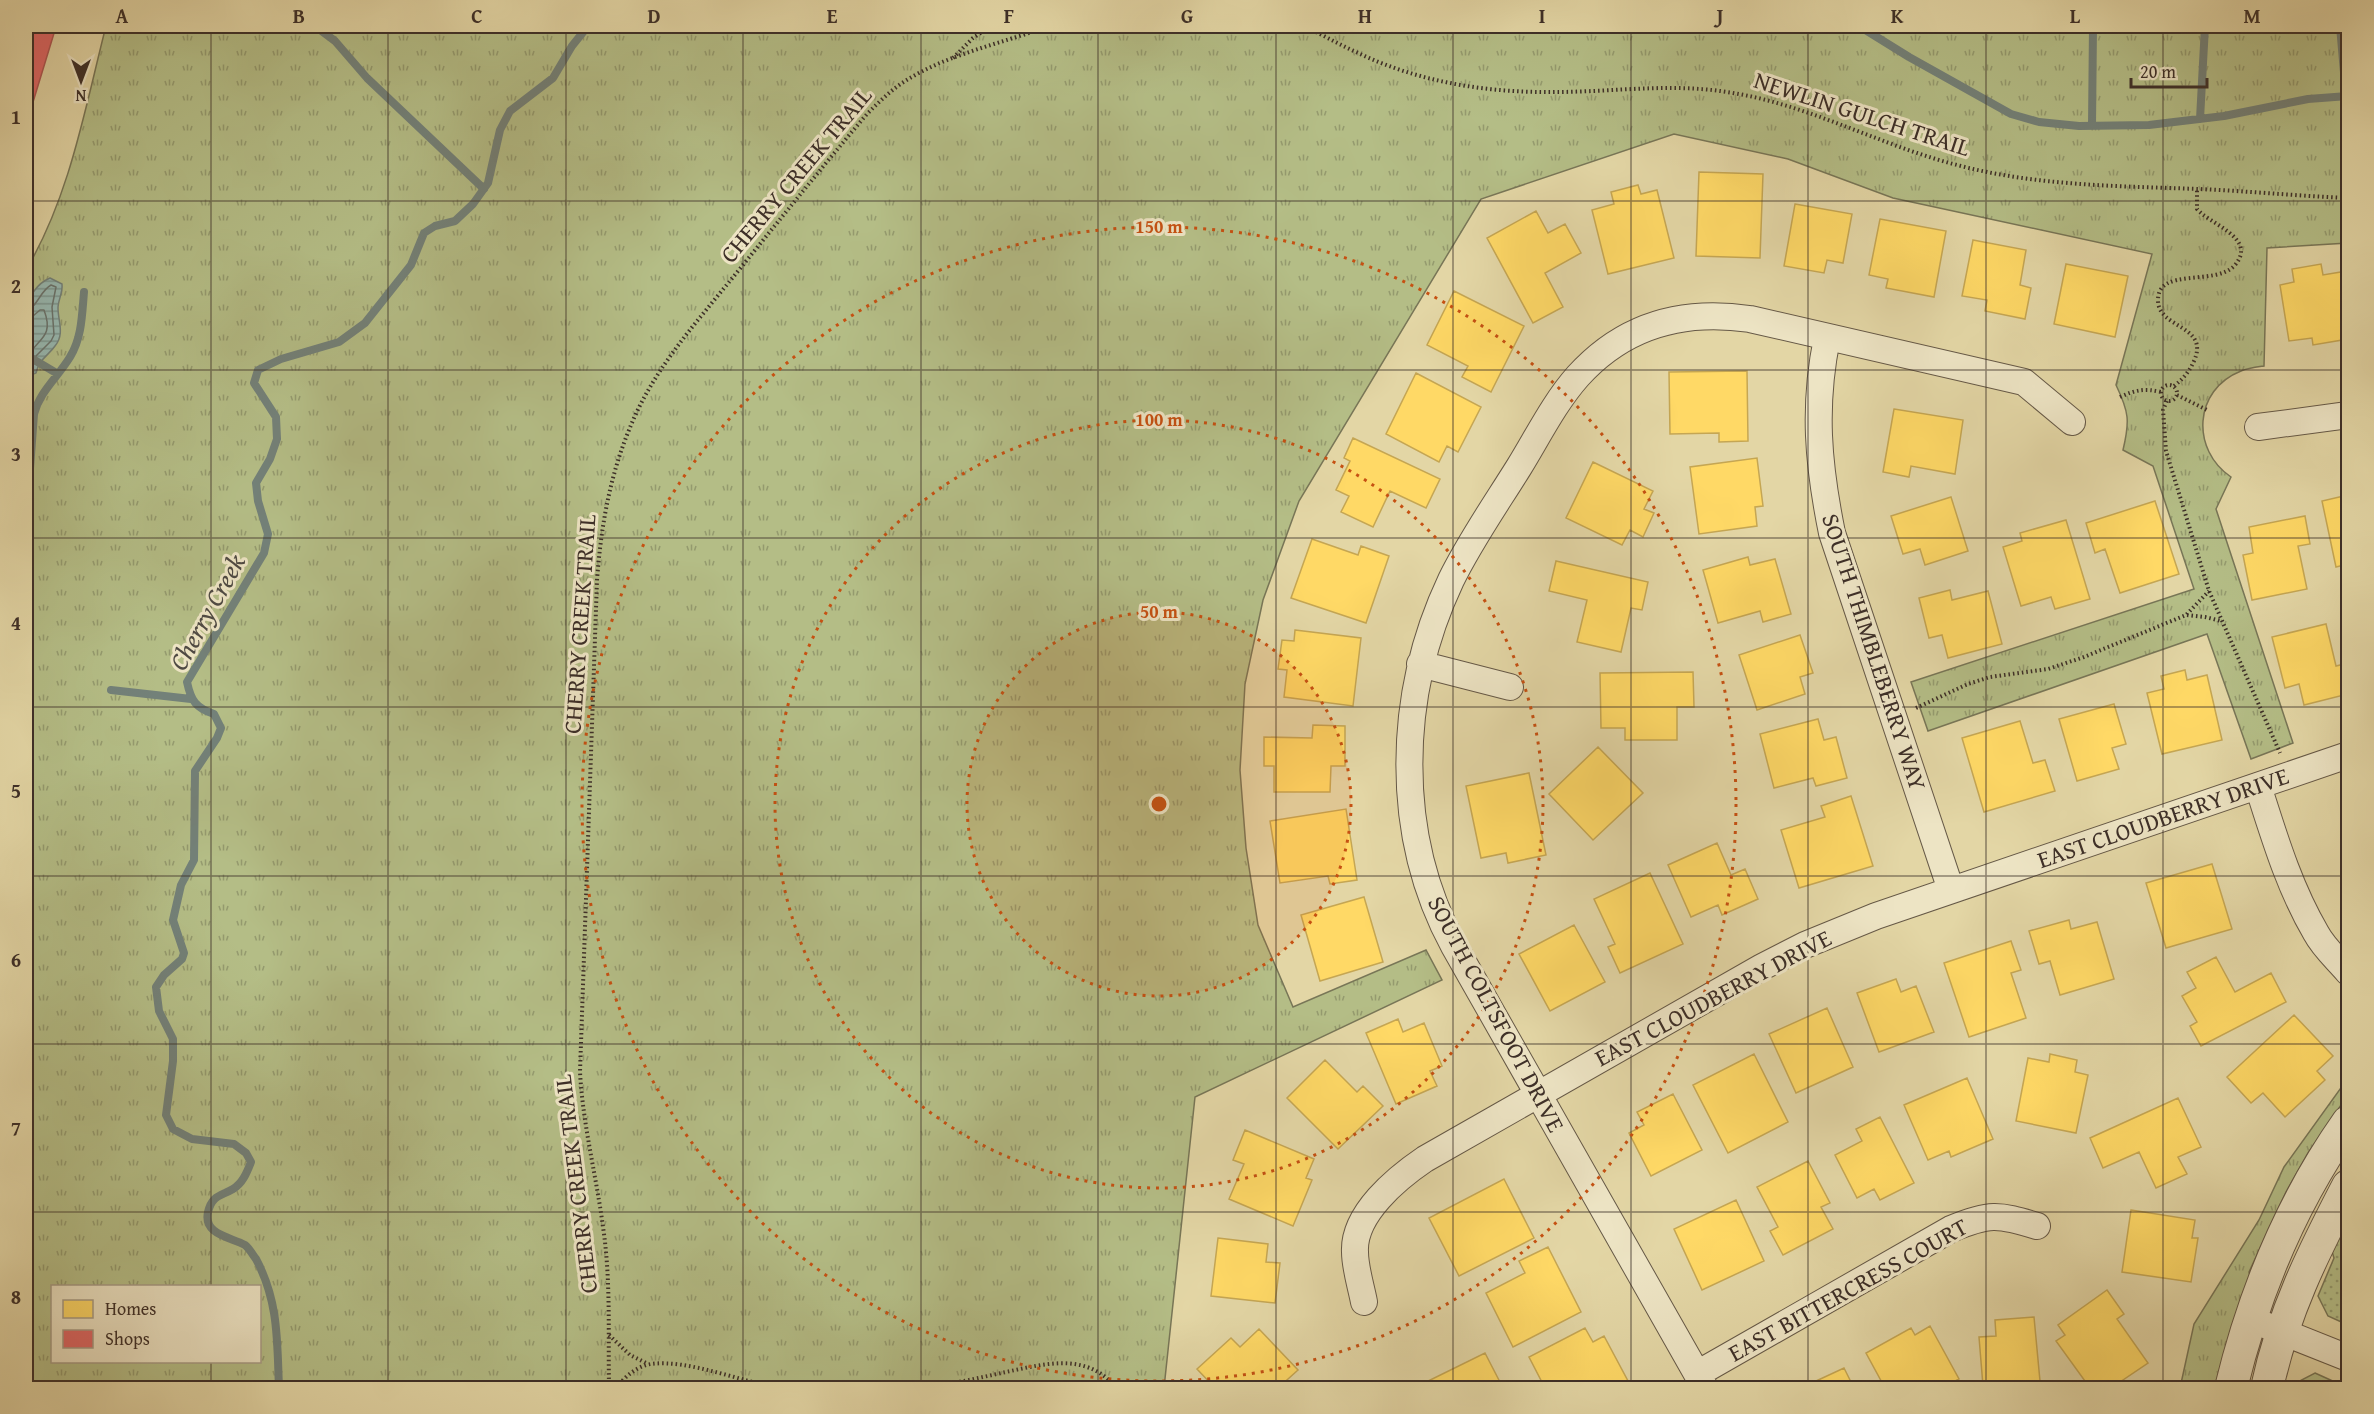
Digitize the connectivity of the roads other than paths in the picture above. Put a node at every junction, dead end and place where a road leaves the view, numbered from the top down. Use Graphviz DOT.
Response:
graph roads {
  1 [pos="1827,338"];
  2 [pos="2349,415"];
  3 [pos="2072,422"];
  4 [pos="2258,427"];
  5 [pos="1420,664"];
  6 [pos="1510,687"];
  7 [pos="2349,755"];
  8 [pos="2258,786"];
  9 [pos="1951,890"];
  10 [pos="2349,972"];
  11 [pos="1538,1095"];
  12 [pos="2349,1122"];
  13 [pos="2349,1186"];
  14 [pos="2037,1226"];
  15 [pos="1364,1302"];
  16 [pos="2250,1319"];
  17 [pos="2281,1330"];
  18 [pos="2349,1358"];
  19 [pos="1701,1381"];
  20 [pos="2231,1389"];
  21 [pos="2267,1389"];
  1 -- 3 [label="street, SOUTH COLTSFOOT DRIVE"];
  1 -- 5 [label="street, SOUTH COLTSFOOT DRIVE"];
  1 -- 9 [label="street, SOUTH THIMBLEBERRY WAY"];
  2 -- 4 [label="street"];
  5 -- 6 [label="street"];
  5 -- 11 [label="street, SOUTH COLTSFOOT DRIVE"];
  7 -- 8 [label="street, EAST CLOUDBERRY DRIVE"];
  8 -- 9 [label="street, EAST CLOUDBERRY DRIVE"];
  8 -- 10 [label="street"];
  9 -- 11 [label="street, EAST CLOUDBERRY DRIVE"];
  11 -- 15 [label="street, EAST CLOUDBERRY DRIVE"];
  11 -- 19 [label="street, SOUTH COLTSFOOT DRIVE"];
  12 -- 16 [label="street"];
  13 -- 17 [label="street"];
  14 -- 19 [label="street, EAST BITTERCRESS COURT"];
  16 -- 17 [label="street"];
  16 -- 20 [label="street"];
  17 -- 18 [label="street"];
  17 -- 21 [label="street"];
}
